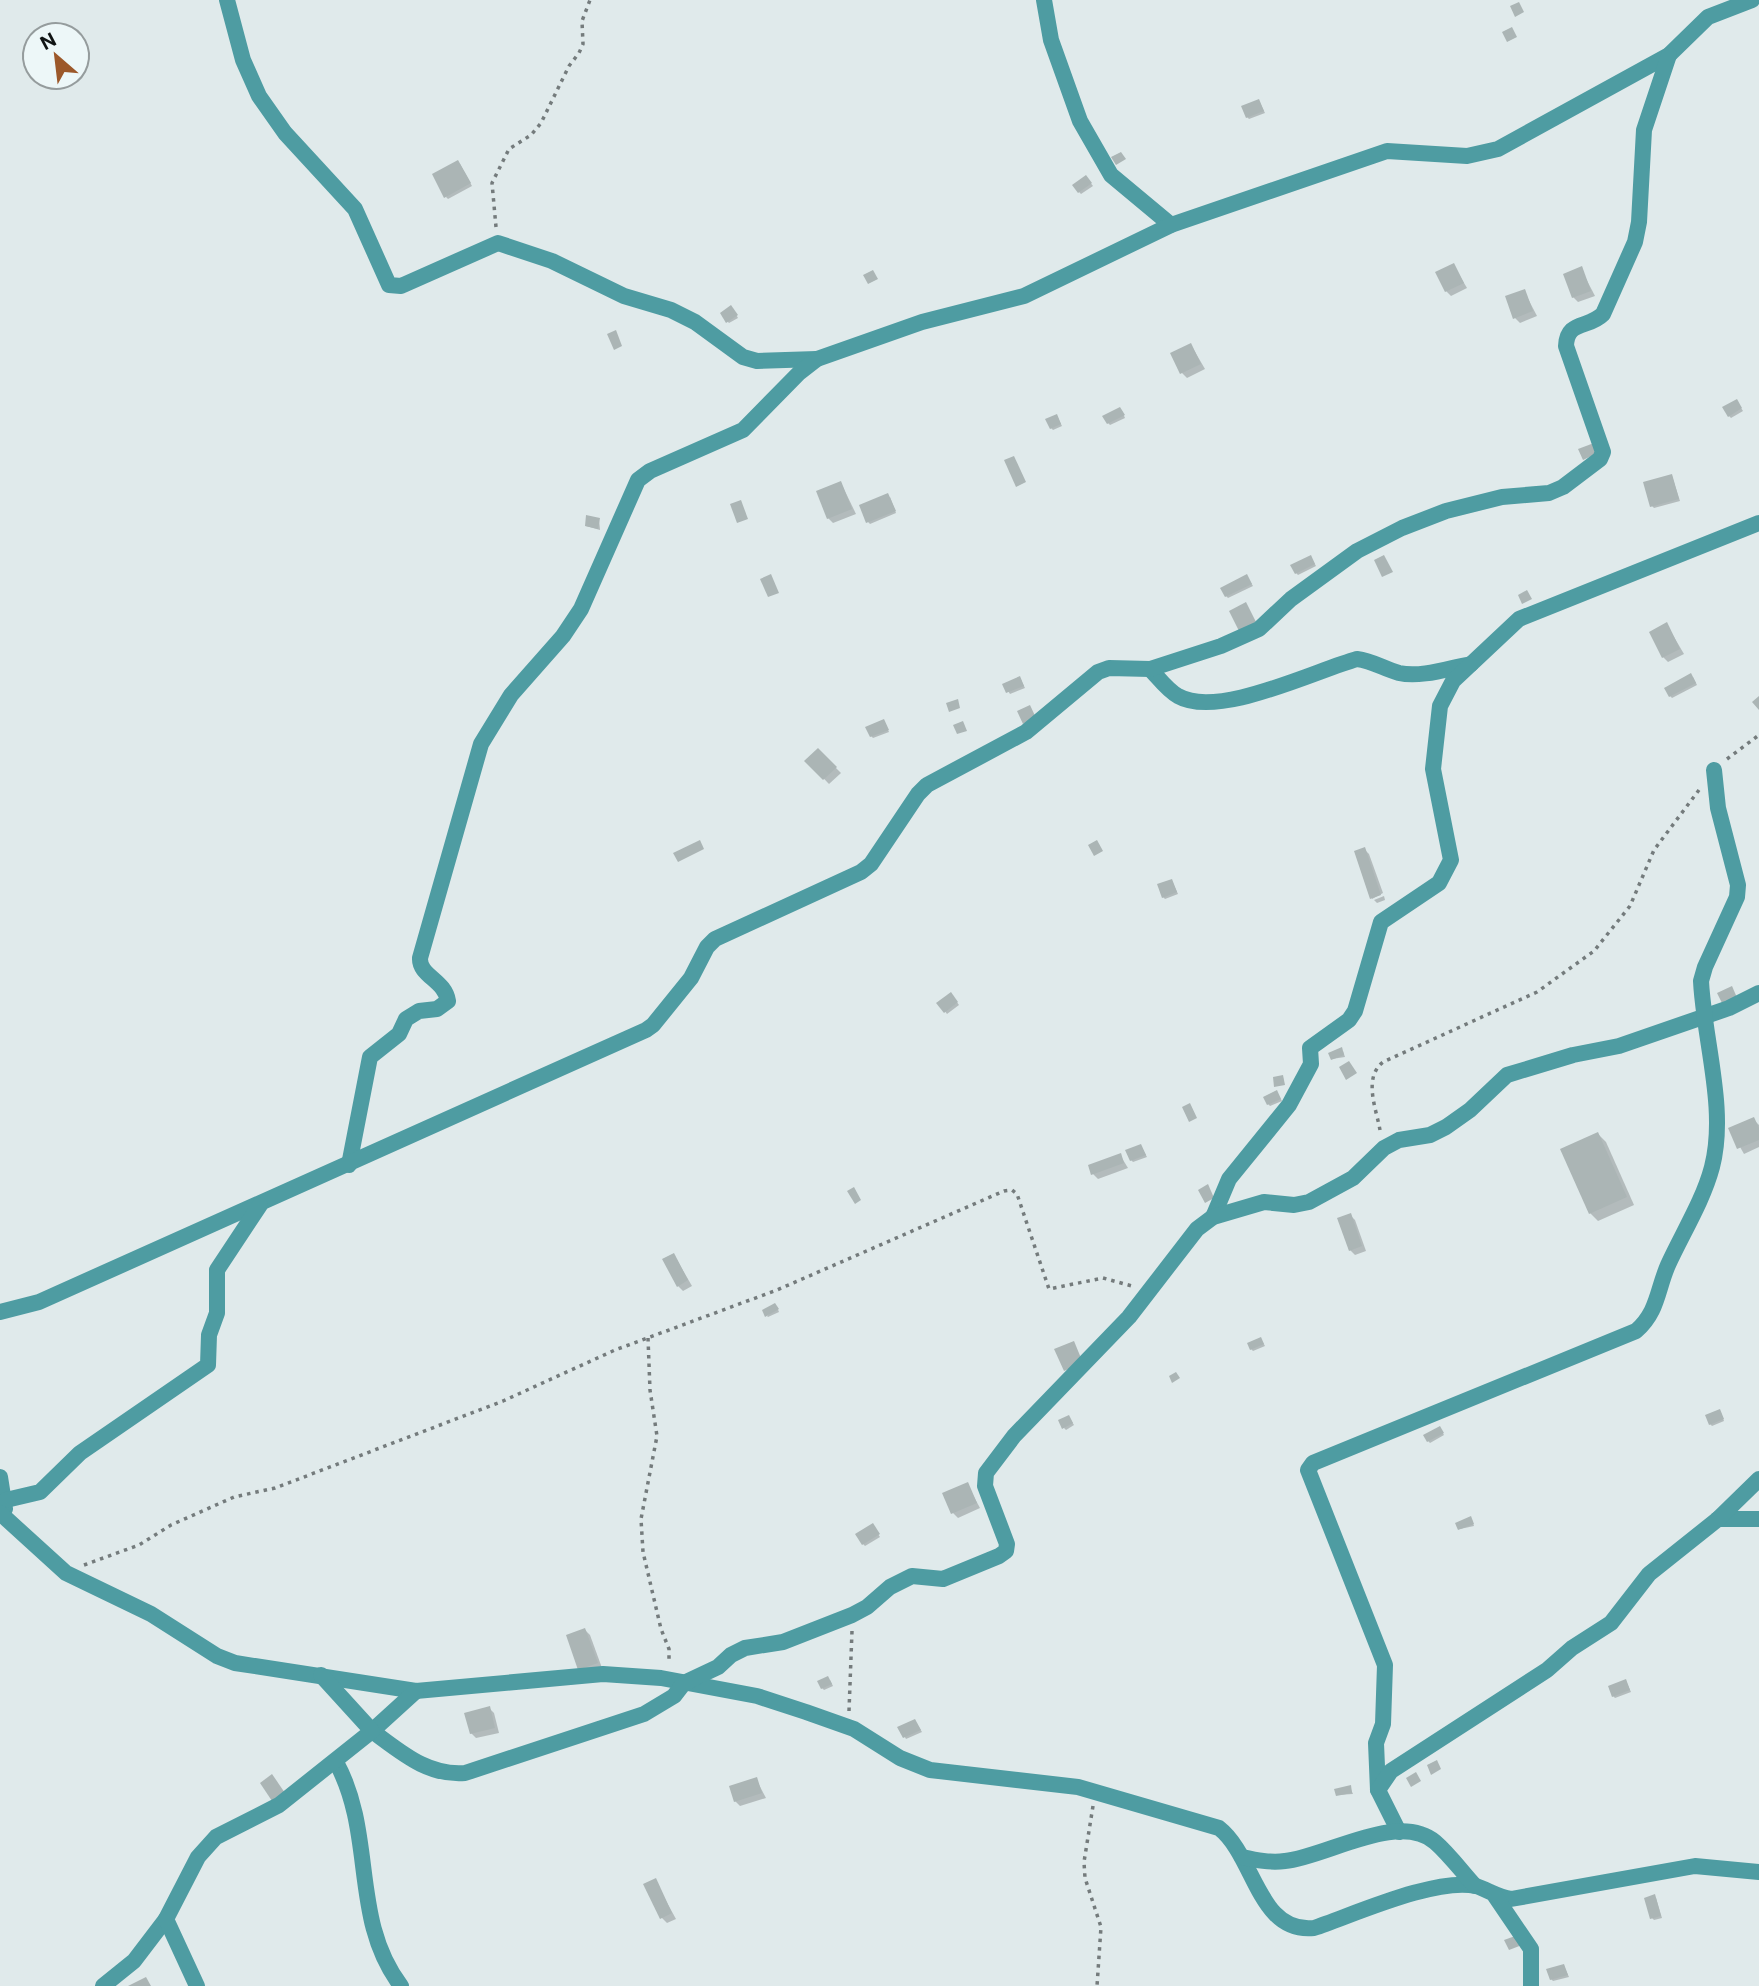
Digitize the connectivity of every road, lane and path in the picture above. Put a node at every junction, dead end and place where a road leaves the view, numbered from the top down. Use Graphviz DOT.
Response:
graph roads {
  1 [pos="226,0"];
  2 [pos="590,0"];
  3 [pos="1044,0"];
  4 [pos="1752,0"];
  5 [pos="1669,55"];
  6 [pos="1171,225"];
  7 [pos="498,243"];
  8 [pos="817,359"];
  9 [pos="1759,523"];
  10 [pos="1471,664"];
  11 [pos="1150,669"];
  12 [pos="1759,735"];
  13 [pos="1714,770"];
  14 [pos="1759,993"];
  15 [pos="1703,1016"];
  16 [pos="1384,1148"];
  17 [pos="349,1165"];
  18 [pos="260,1205"];
  19 [pos="1213,1217"];
  20 [pos="1146,1293"];
  21 [pos="0,1312"];
  22 [pos="648,1338"];
  23 [pos="0,1477"];
  24 [pos="1759,1479"];
  25 [pos="3,1512"];
  26 [pos="1718,1519"];
  27 [pos="1759,1519"];
  28 [pos="66,1573"];
  29 [pos="852,1615"];
  30 [pos="321,1675"];
  31 [pos="661,1678"];
  32 [pos="684,1683"];
  33 [pos="415,1691"];
  34 [pos="855,1729"];
  35 [pos="372,1731"];
  36 [pos="336,1762"];
  37 [pos="1378,1790"];
  38 [pos="1095,1791"];
  39 [pos="1399,1832"];
  40 [pos="1242,1857"];
  41 [pos="1759,1872"];
  42 [pos="1475,1886"];
  43 [pos="1494,1896"];
  44 [pos="166,1919"];
  45 [pos="103,1986"];
  46 [pos="197,1986"];
  47 [pos="401,1986"];
  48 [pos="1097,1986"];
  49 [pos="1531,1986"];
  1 -- 7 [label="street"];
  2 -- 7 [label="path"];
  3 -- 6 [label="street"];
  4 -- 5 [label="street"];
  5 -- 6 [label="street"];
  5 -- 11 [label="street"];
  6 -- 8 [label="street"];
  7 -- 8 [label="street"];
  8 -- 17 [label="street"];
  9 -- 10 [label="street"];
  10 -- 11 [label="street"];
  10 -- 19 [label="street"];
  11 -- 17 [label="street"];
  12 -- 13 [label="path"];
  13 -- 15 [label="street"];
  13 -- 16 [label="path"];
  14 -- 15 [label="street"];
  15 -- 16 [label="street"];
  15 -- 37 [label="street"];
  16 -- 19 [label="street"];
  17 -- 18 [label="street"];
  18 -- 21 [label="street"];
  18 -- 25 [label="street"];
  19 -- 20 [label="street"];
  20 -- 22 [label="path"];
  20 -- 29 [label="street"];
  22 -- 28 [label="path"];
  22 -- 31 [label="path"];
  23 -- 25 [label="street"];
  24 -- 26 [label="street"];
  25 -- 28 [label="street"];
  26 -- 27 [label="street"];
  26 -- 37 [label="street"];
  28 -- 30 [label="street"];
  29 -- 32 [label="street"];
  29 -- 34 [label="path"];
  30 -- 33 [label="street"];
  30 -- 35 [label="street"];
  31 -- 32 [label="street"];
  31 -- 33 [label="street"];
  32 -- 34 [label="street"];
  32 -- 35 [label="street"];
  33 -- 35 [label="street"];
  34 -- 38 [label="street"];
  35 -- 36 [label="street"];
  36 -- 44 [label="street"];
  36 -- 47 [label="street"];
  37 -- 39 [label="street"];
  38 -- 40 [label="street"];
  38 -- 48 [label="path"];
  39 -- 40 [label="street"];
  39 -- 42 [label="street"];
  40 -- 42 [label="street"];
  41 -- 43 [label="street"];
  42 -- 43 [label="street"];
  43 -- 49 [label="street"];
  44 -- 45 [label="street"];
  44 -- 46 [label="street"];
}
